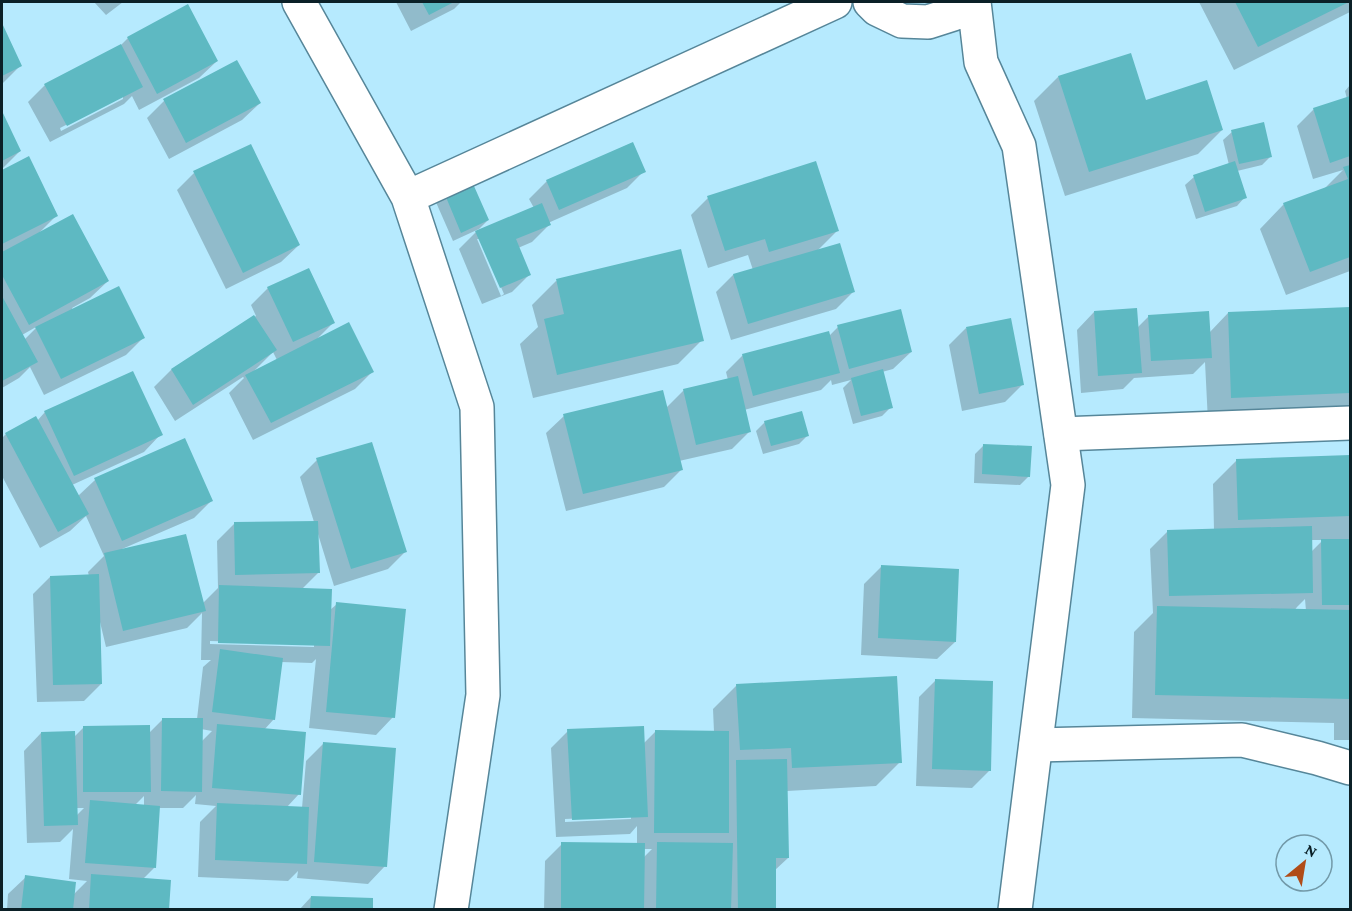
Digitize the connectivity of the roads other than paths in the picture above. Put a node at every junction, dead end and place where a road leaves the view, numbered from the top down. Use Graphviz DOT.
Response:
graph roads {
  1 [pos="299,2"];
  2 [pos="835,2"];
  3 [pos="870,2"];
  4 [pos="971,2"];
  5 [pos="928,22"];
  6 [pos="981,62"];
  7 [pos="408,197"];
  8 [pos="1350,423"];
  9 [pos="1061,434"];
  10 [pos="1036,745"];
  11 [pos="1350,768"];
  12 [pos="451,909"];
  13 [pos="1015,909"];
  1 -- 7 [label="street"];
  2 -- 7 [label="street"];
  3 -- 5 [label="street"];
  4 -- 5 [label="street"];
  4 -- 6 [label="street"];
  5 -- 6 [label="street"];
  6 -- 9 [label="street"];
  7 -- 12 [label="street"];
  8 -- 9 [label="street"];
  9 -- 10 [label="street"];
  10 -- 11 [label="street"];
  10 -- 13 [label="street"];
}
